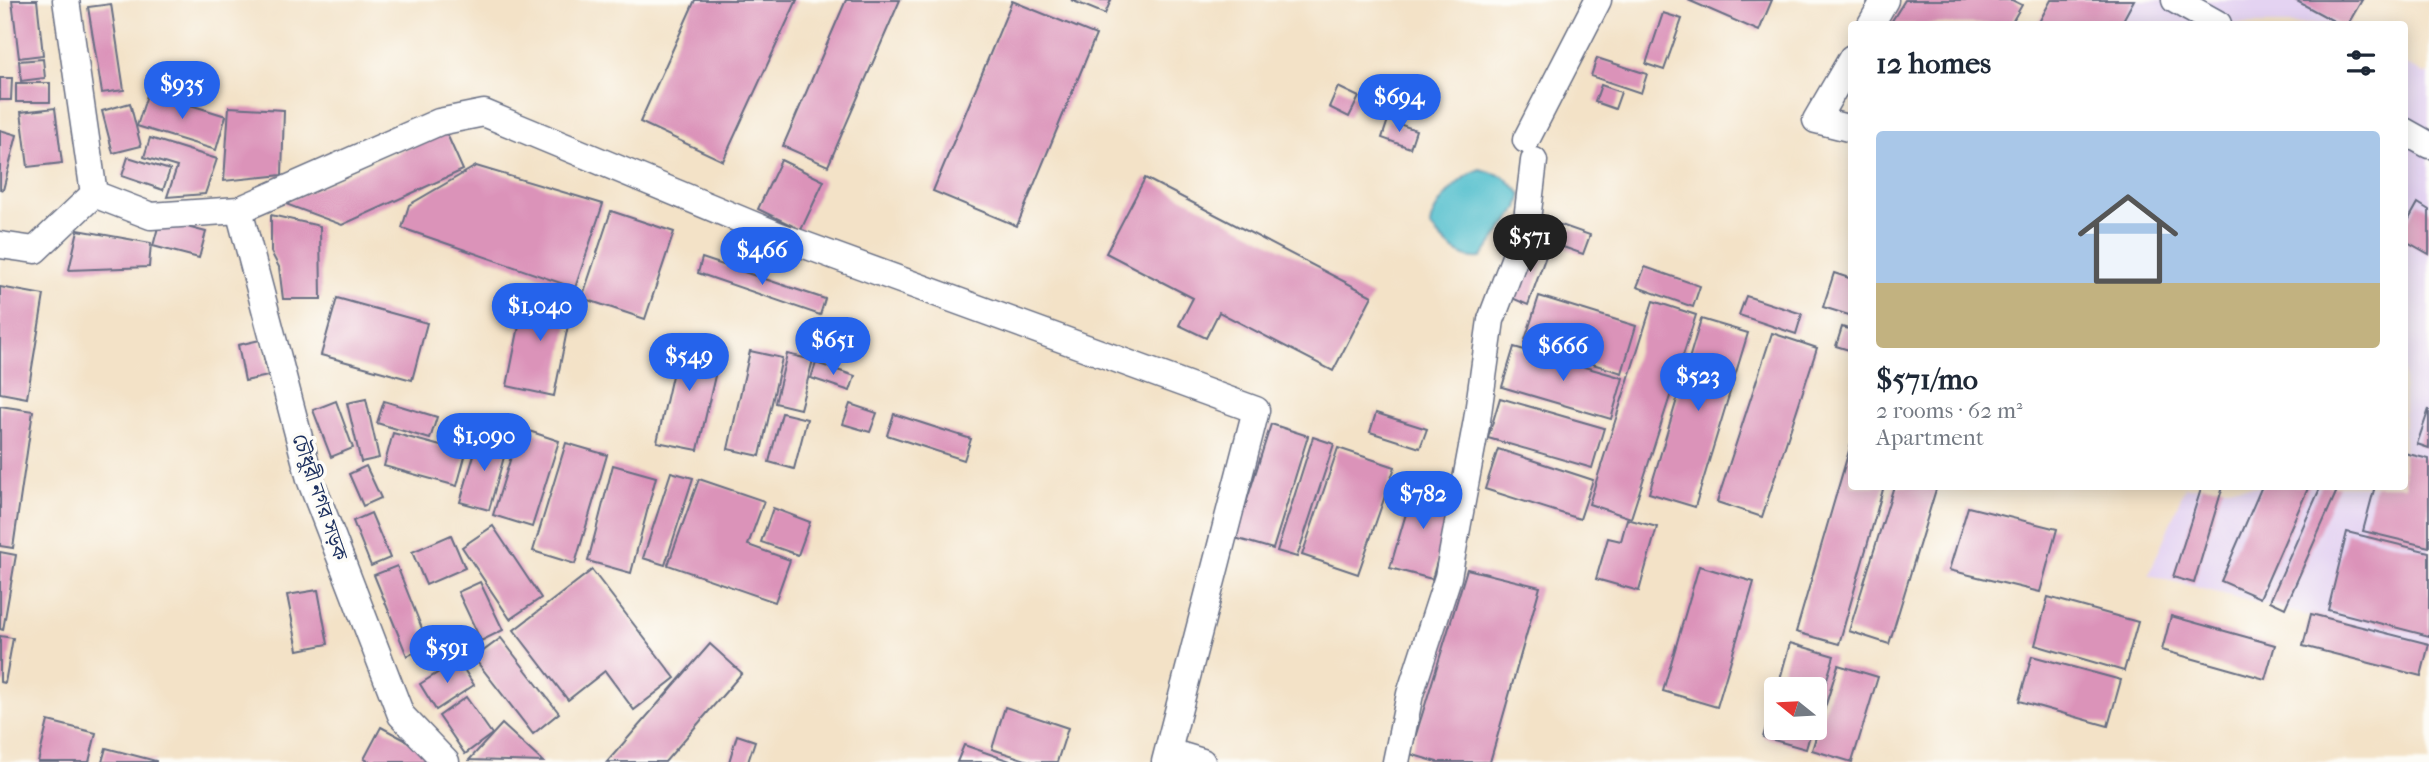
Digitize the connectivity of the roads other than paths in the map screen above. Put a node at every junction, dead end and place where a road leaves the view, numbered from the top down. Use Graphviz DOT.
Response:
graph roads {
  1 [pos="66,0"];
  2 [pos="1598,0"];
  3 [pos="1885,0"];
  4 [pos="2175,0"];
  5 [pos="1873,21"];
  6 [pos="2213,21"];
  7 [pos="1848,65"];
  8 [pos="1848,128"];
  9 [pos="2408,133"];
  10 [pos="2429,145"];
  11 [pos="94,194"];
  12 [pos="239,210"];
  13 [pos="0,245"];
  14 [pos="1167,757"];
  15 [pos="441,760"];
  16 [pos="1202,762"];
  17 [pos="1396,762"];
  1 -- 11 [label="street"];
  2 -- 17 [label="street"];
  3 -- 5 [label="street"];
  4 -- 6 [label="street"];
  7 -- 8 [label="street"];
  9 -- 10 [label="street"];
  11 -- 12 [label="street"];
  11 -- 13 [label="street"];
  12 -- 14 [label="street"];
  12 -- 15 [label="street, চৌধুরী নগর সড়ক"];
  14 -- 16 [label="street"];
}
